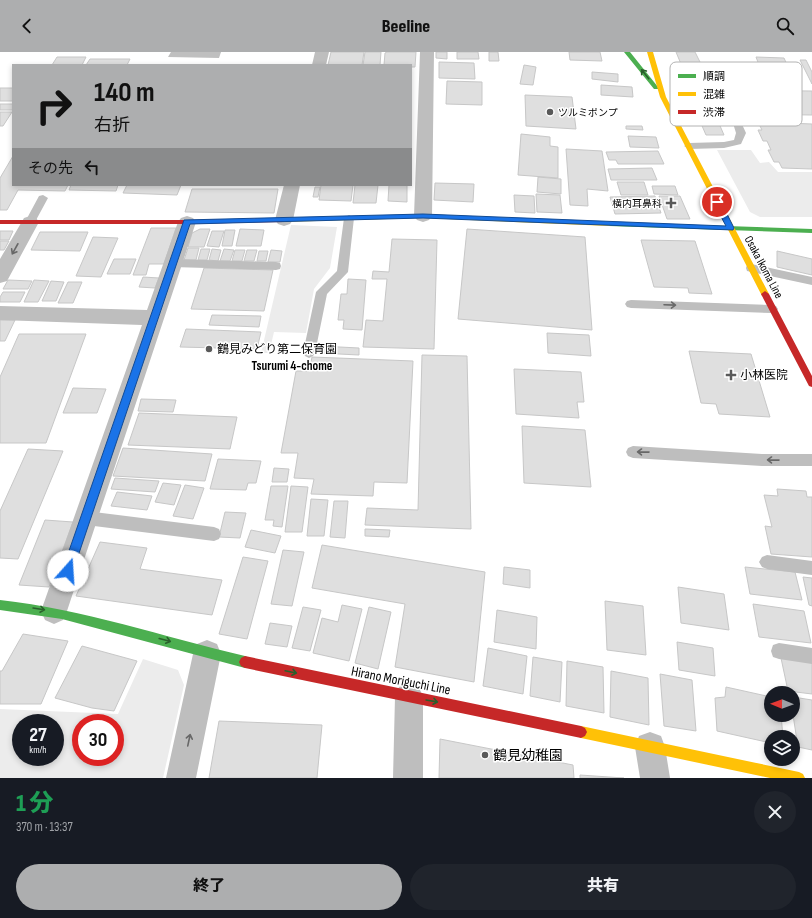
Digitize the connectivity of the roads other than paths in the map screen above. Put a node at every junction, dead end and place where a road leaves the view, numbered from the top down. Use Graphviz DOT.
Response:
graph roads {
  1 [pos="322,52"];
  2 [pos="427,52"];
  3 [pos="627,52"];
  4 [pos="650,52"];
  5 [pos="319,64"];
  6 [pos="663,97"];
  7 [pos="670,111"];
  8 [pos="678,126"];
  9 [pos="738,126"];
  10 [pos="688,146"];
  11 [pos="292,186"];
  12 [pos="43,198"];
  13 [pos="423,216"];
  14 [pos="349,218"];
  15 [pos="284,220"];
  16 [pos="0,222"];
  17 [pos="30,222"];
  18 [pos="187,222"];
  19 [pos="730,228"];
  20 [pos="812,231"];
  21 [pos="173,264"];
  22 [pos="276,266"];
  23 [pos="752,268"];
  24 [pos="0,276"];
  25 [pos="812,281"];
  26 [pos="631,304"];
  27 [pos="772,308"];
  28 [pos="0,313"];
  29 [pos="154,318"];
  30 [pos="309,353"];
  31 [pos="812,384"];
  32 [pos="633,452"];
  33 [pos="812,460"];
  34 [pos="86,518"];
  35 [pos="214,534"];
  36 [pos="767,562"];
  37 [pos="812,568"];
  38 [pos="0,605"];
  39 [pos="54,611"];
  40 [pos="779,651"];
  41 [pos="207,654"];
  42 [pos="812,656"];
  43 [pos="409,697"];
  44 [pos="650,747"];
  45 [pos="181,778"];
  46 [pos="408,778"];
  47 [pos="655,778"];
  48 [pos="799,778"];
  1 -- 5 [label="street"];
  2 -- 13 [label="street"];
  6 -- 3 [label="main road, Osaka Ikoma Line, one-way"];
  4 -- 6 [label="main road, Osaka Ikoma Line"];
  6 -- 7 [label="main road, Osaka Ikoma Line"];
  8 -- 10 [label="main road, Osaka Ikoma Line"];
  9 -- 10 [label="lane"];
  10 -- 19 [label="main road, Osaka Ikoma Line"];
  11 -- 15 [label="street"];
  12 -- 17 [label="lane"];
  13 -- 14 [label="main road"];
  13 -- 19 [label="main road"];
  14 -- 15 [label="main road"];
  14 -- 30 [label="lane"];
  15 -- 18 [label="main road"];
  16 -- 17 [label="main road"];
  17 -- 18 [label="main road"];
  17 -- 24 [label="street, one-way"];
  18 -- 21 [label="street"];
  19 -- 20 [label="main road"];
  19 -- 23 [label="main road, Osaka Ikoma Line"];
  21 -- 22 [label="lane"];
  21 -- 29 [label="street"];
  23 -- 25 [label="lane"];
  23 -- 27 [label="main road, Osaka Ikoma Line"];
  26 -- 27 [label="lane, one-way"];
  27 -- 31 [label="main road, Osaka Ikoma Line"];
  28 -- 29 [label="street"];
  29 -- 34 [label="street"];
  33 -- 32 [label="lane, one-way"];
  34 -- 35 [label="lane"];
  34 -- 39 [label="street"];
  36 -- 37 [label="lane"];
  38 -- 39 [label="main road, Hirano Moriguchi Line, one-way"];
  39 -- 41 [label="main road, Hirano Moriguchi Line, one-way"];
  40 -- 42 [label="lane"];
  41 -- 43 [label="main road, Hirano Moriguchi Line, one-way"];
  45 -- 41 [label="street, one-way"];
  43 -- 44 [label="main road, Hirano Moriguchi Line, one-way"];
  43 -- 46 [label="street"];
  44 -- 47 [label="street"];
  44 -- 48 [label="main road, Hirano Moriguchi Line"];
}
